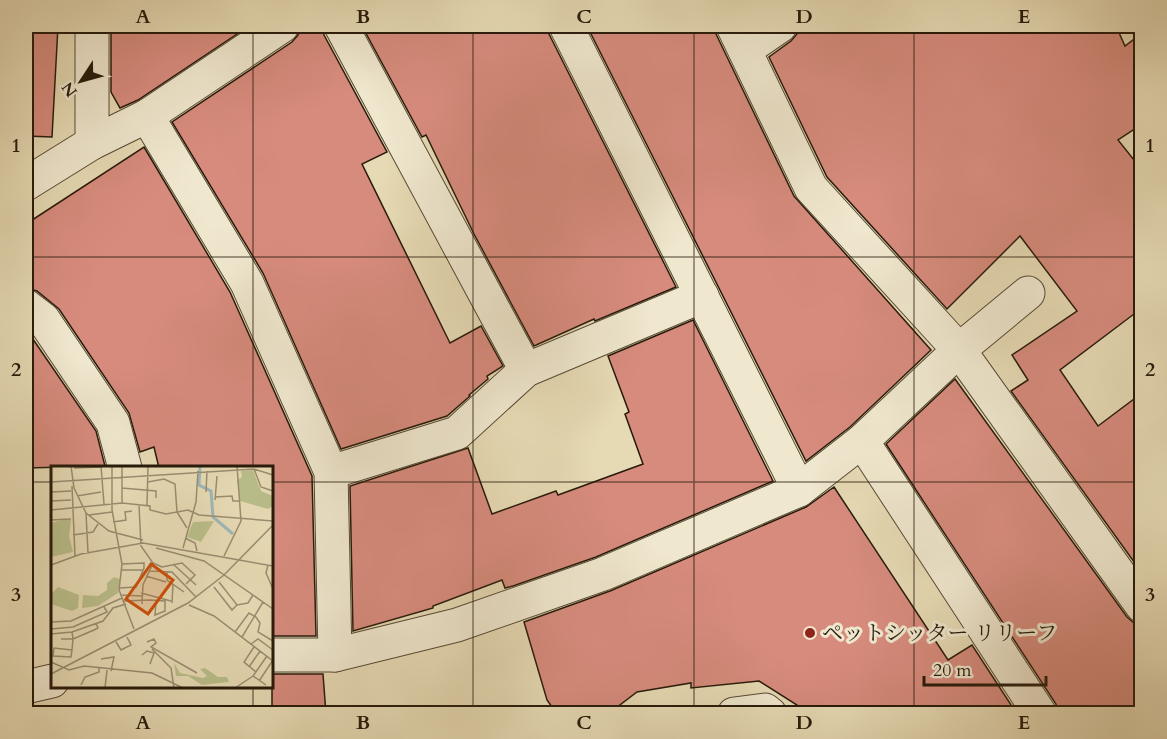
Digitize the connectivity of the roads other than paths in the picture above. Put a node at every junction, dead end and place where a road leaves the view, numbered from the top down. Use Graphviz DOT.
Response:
graph roads {
  1 [pos="92,26"];
  2 [pos="282,26"];
  3 [pos="342,26"];
  4 [pos="566,26"];
  5 [pos="780,26"];
  6 [pos="739,38"];
  7 [pos="147,116"];
  8 [pos="92,143"];
  9 [pos="26,184"];
  10 [pos="1028,293"];
  11 [pos="702,296"];
  12 [pos="26,306"];
  13 [pos="959,350"];
  14 [pos="526,370"];
  15 [pos="862,441"];
  16 [pos="124,466"];
  17 [pos="332,472"];
  18 [pos="799,490"];
  19 [pos="1142,606"];
  20 [pos="273,655"];
  21 [pos="335,655"];
  22 [pos="51,681"];
  23 [pos="26,687"];
  24 [pos="734,714"];
  25 [pos="770,714"];
  26 [pos="1040,714"];
  1 -- 8 [label="street"];
  2 -- 7 [label="street"];
  3 -- 14 [label="street"];
  4 -- 11 [label="street"];
  5 -- 6 [label="street"];
  6 -- 13 [label="street"];
  7 -- 8 [label="street"];
  7 -- 17 [label="street"];
  8 -- 9 [label="street"];
  10 -- 13 [label="street"];
  11 -- 14 [label="street"];
  11 -- 18 [label="street"];
  12 -- 16 [label="street"];
  13 -- 15 [label="street"];
  13 -- 19 [label="street"];
  14 -- 17 [label="street"];
  15 -- 18 [label="street"];
  15 -- 26 [label="street"];
  17 -- 21 [label="street"];
  18 -- 21 [label="street"];
  20 -- 21 [label="street"];
  22 -- 23 [label="street"];
  24 -- 25 [label="street"];
}
